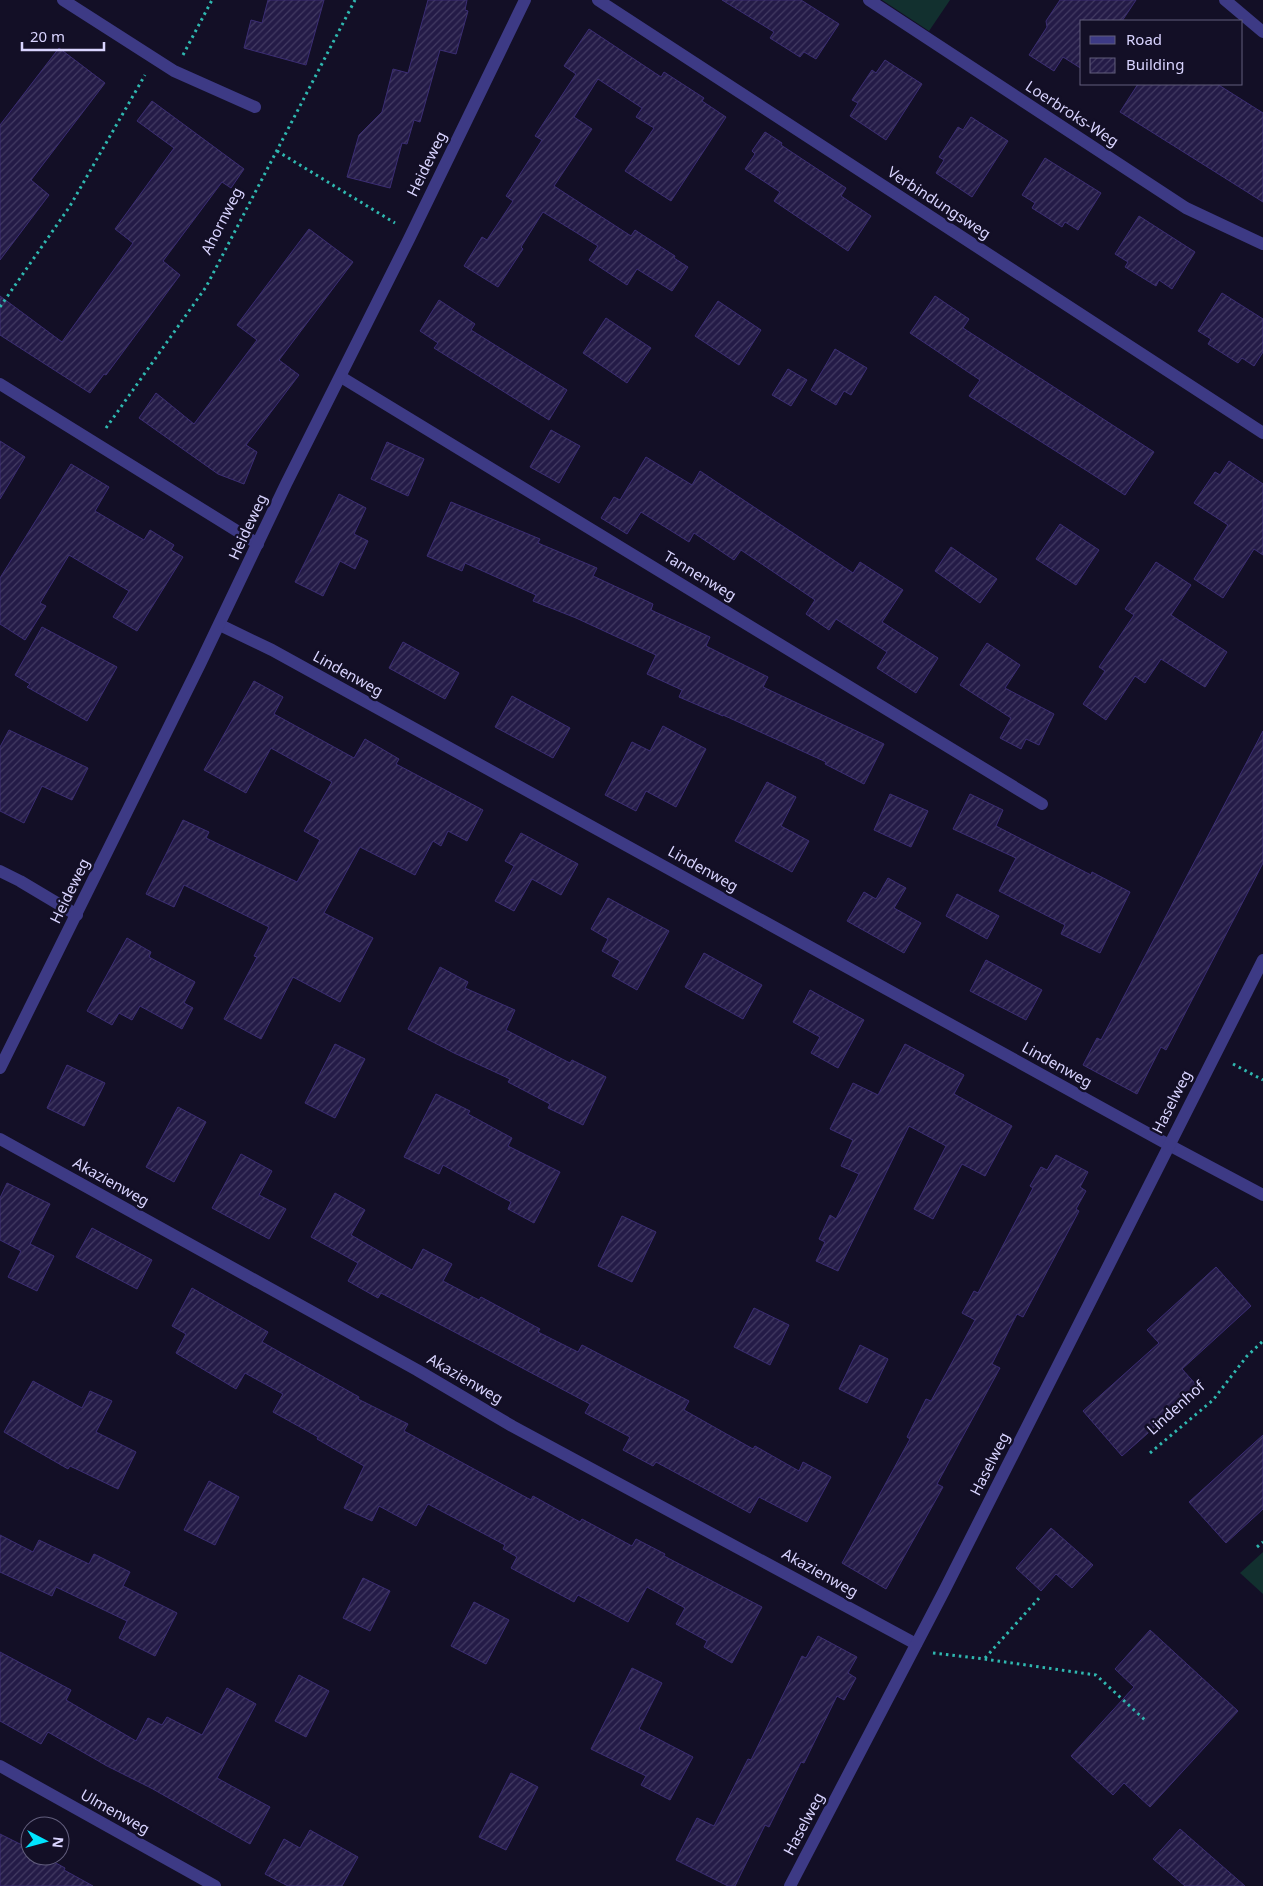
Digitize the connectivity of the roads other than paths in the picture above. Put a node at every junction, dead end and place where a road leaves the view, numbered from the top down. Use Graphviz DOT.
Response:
graph roads {
  1 [pos="63,0"];
  2 [pos="525,0"];
  3 [pos="598,0"];
  4 [pos="869,0"];
  5 [pos="1225,0"];
  6 [pos="1263,32"];
  7 [pos="255,107"];
  8 [pos="1263,244"];
  9 [pos="341,376"];
  10 [pos="0,384"];
  11 [pos="1263,433"];
  12 [pos="258,544"];
  13 [pos="220,624"];
  14 [pos="1042,804"];
  15 [pos="0,872"];
  16 [pos="77,915"];
  17 [pos="1263,960"];
  18 [pos="0,1068"];
  19 [pos="0,1138"];
  20 [pos="1169,1145"];
  21 [pos="1263,1195"];
  22 [pos="916,1644"];
  23 [pos="0,1766"];
  24 [pos="215,1886"];
  25 [pos="790,1886"];
  1 -- 7 [label="street"];
  2 -- 9 [label="street, Heideweg"];
  3 -- 11 [label="street, Verbindungsweg"];
  4 -- 8 [label="street, Loerbroks-Weg"];
  5 -- 6 [label="street"];
  9 -- 12 [label="street, Heideweg"];
  9 -- 14 [label="street, Tannenweg"];
  10 -- 12 [label="street"];
  12 -- 13 [label="street, Heideweg"];
  13 -- 16 [label="street, Heideweg"];
  13 -- 20 [label="street, Lindenweg"];
  15 -- 16 [label="street"];
  16 -- 18 [label="street, Heideweg"];
  17 -- 20 [label="street, Haselweg"];
  19 -- 22 [label="street, Akazienweg"];
  20 -- 21 [label="street"];
  20 -- 22 [label="street, Haselweg"];
  22 -- 25 [label="street, Haselweg"];
  23 -- 24 [label="street, Ulmenweg"];
}
